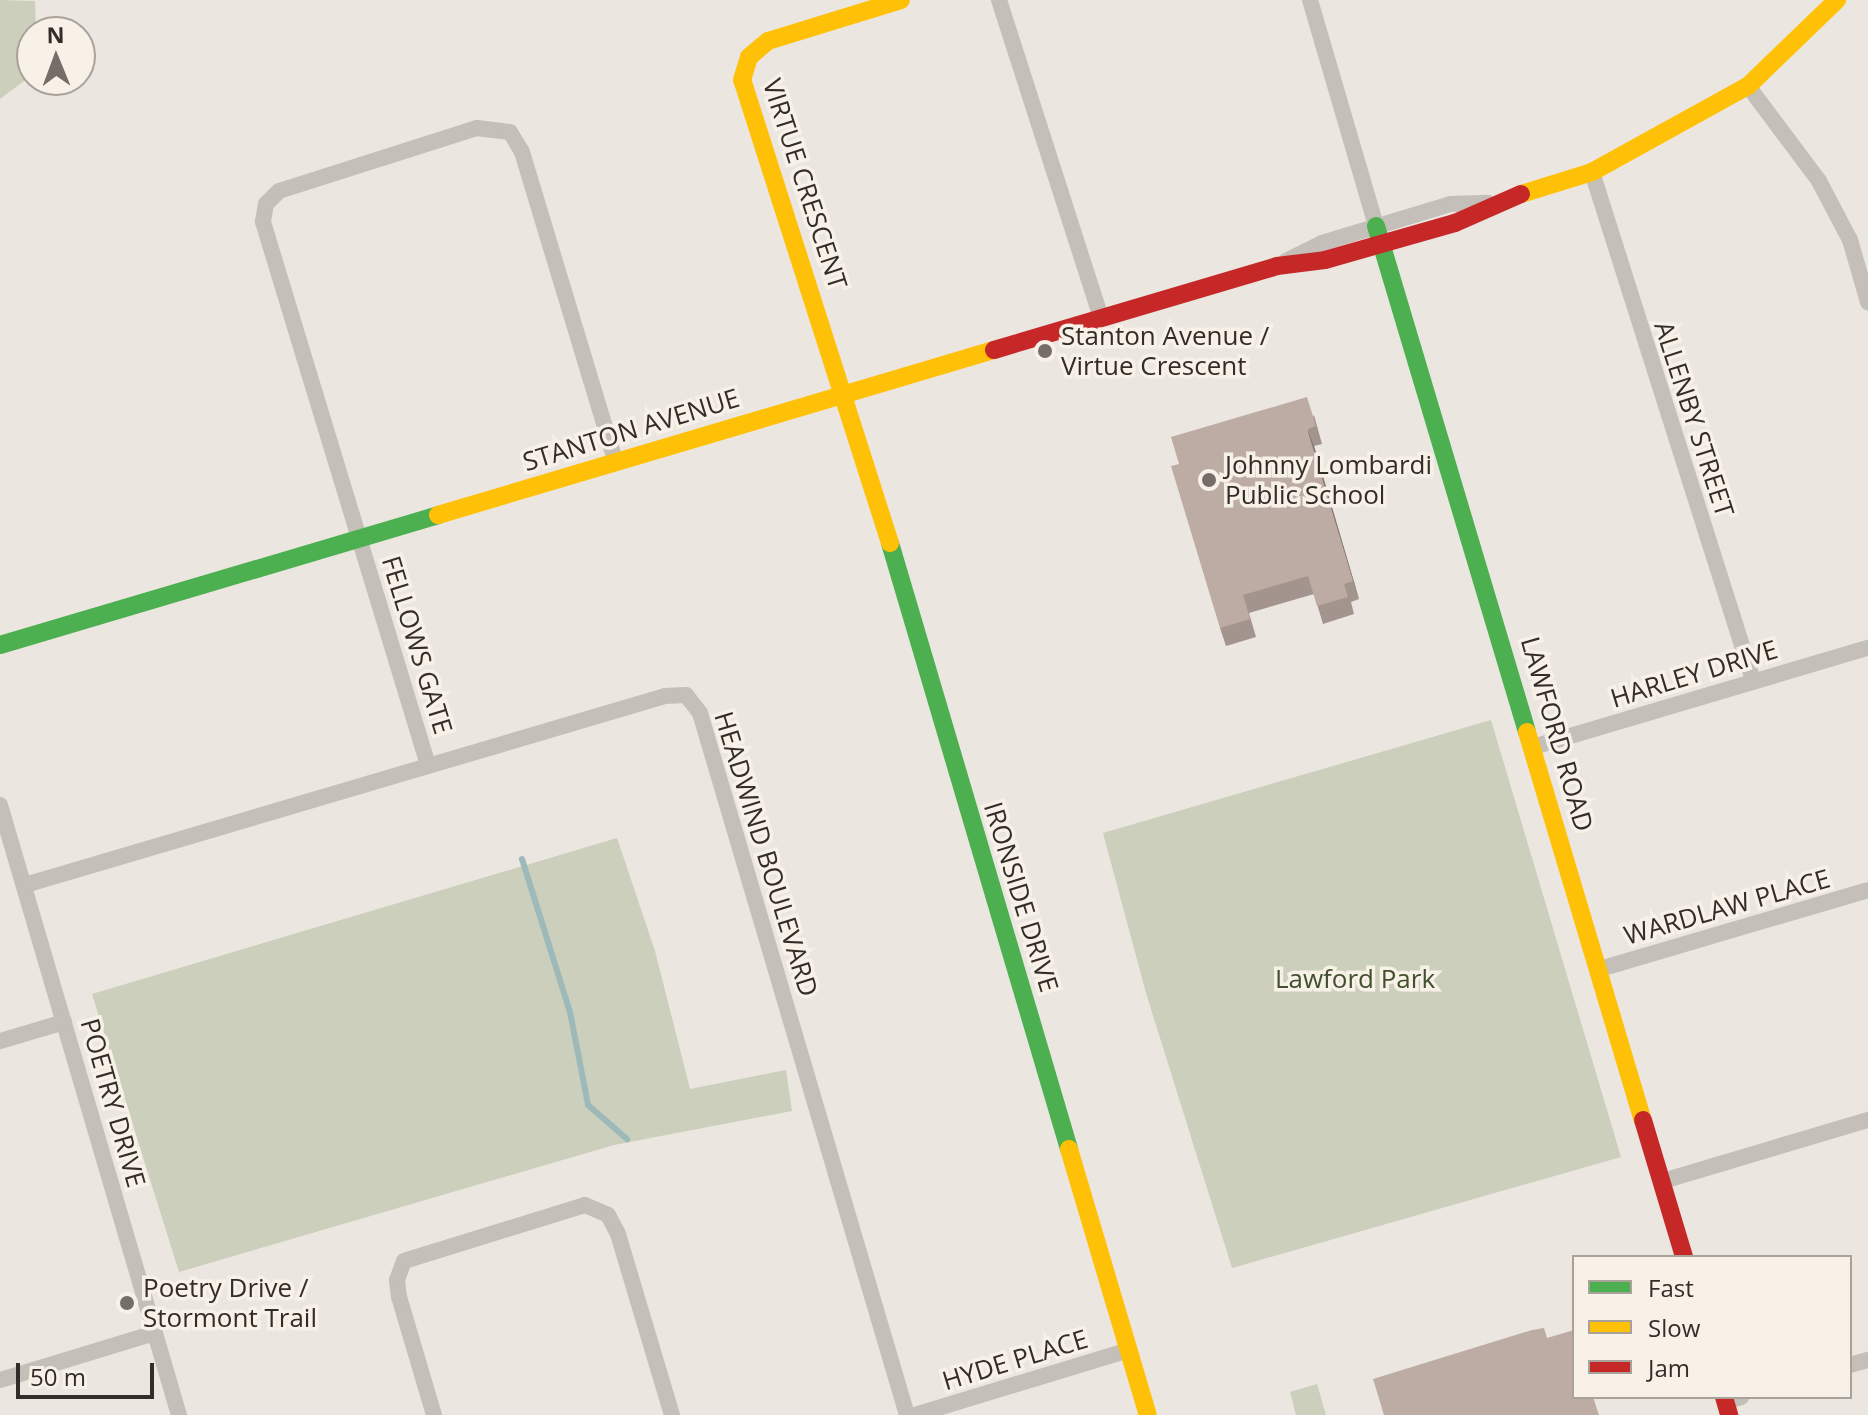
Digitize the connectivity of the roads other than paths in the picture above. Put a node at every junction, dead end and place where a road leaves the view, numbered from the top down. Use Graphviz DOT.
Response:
graph roads {
  1 [pos="901,0"];
  2 [pos="999,0"];
  3 [pos="1310,0"];
  4 [pos="1837,0"];
  5 [pos="1748,86"];
  6 [pos="1592,172"];
  7 [pos="1494,203"];
  8 [pos="1376,226"];
  9 [pos="1383,244"];
  10 [pos="1277,266"];
  11 [pos="1868,302"];
  12 [pos="1101,317"];
  13 [pos="845,393"];
  14 [pos="615,461"];
  15 [pos="361,539"];
  16 [pos="0,645"];
  17 [pos="1868,648"];
  18 [pos="1753,680"];
  19 [pos="1533,747"];
  20 [pos="428,765"];
  21 [pos="0,805"];
  22 [pos="25,885"];
  23 [pos="1868,890"];
  24 [pos="1600,969"];
  25 [pos="64,1022"];
  26 [pos="0,1041"];
  27 [pos="1868,1120"];
  28 [pos="1663,1181"];
  29 [pos="1683,1255"];
  30 [pos="155,1333"];
  31 [pos="1129,1350"];
  32 [pos="0,1380"];
  33 [pos="179,1415"];
  34 [pos="434,1415"];
  35 [pos="672,1415"];
  36 [pos="907,1415"];
  37 [pos="915,1415"];
  38 [pos="1148,1415"];
  1 -- 13 [label="street, VIRTUE CRESCENT"];
  2 -- 12 [label="street"];
  3 -- 8 [label="street"];
  4 -- 5 [label="street, STANTON AVENUE"];
  5 -- 6 [label="street, STANTON AVENUE"];
  5 -- 11 [label="street"];
  6 -- 7 [label="street, STANTON AVENUE"];
  6 -- 18 [label="street, ALLENBY STREET"];
  7 -- 8 [label="street, STANTON AVENUE"];
  7 -- 9 [label="street, STANTON AVENUE"];
  8 -- 9 [label="street, LAWFORD ROAD"];
  8 -- 10 [label="street, STANTON AVENUE"];
  9 -- 10 [label="street, STANTON AVENUE"];
  9 -- 19 [label="street, LAWFORD ROAD"];
  10 -- 12 [label="street, STANTON AVENUE"];
  12 -- 13 [label="street, STANTON AVENUE"];
  13 -- 14 [label="street, STANTON AVENUE"];
  13 -- 31 [label="street, IRONSIDE DRIVE"];
  14 -- 15 [label="street, STANTON AVENUE"];
  14 -- 15 [label="street, FELLOWS GATE"];
  15 -- 16 [label="street, STANTON AVENUE"];
  15 -- 20 [label="street, FELLOWS GATE"];
  17 -- 18 [label="street, HARLEY DRIVE"];
  18 -- 19 [label="street, HARLEY DRIVE"];
  19 -- 24 [label="street, LAWFORD ROAD"];
  20 -- 22 [label="street, HEADWIND BOULEVARD"];
  20 -- 36 [label="street, HEADWIND BOULEVARD"];
  21 -- 22 [label="street, POETRY DRIVE"];
  22 -- 25 [label="street, POETRY DRIVE"];
  23 -- 24 [label="street, WARDLAW PLACE"];
  24 -- 28 [label="street, LAWFORD ROAD"];
  25 -- 26 [label="street"];
  25 -- 30 [label="street, POETRY DRIVE"];
  27 -- 28 [label="street"];
  28 -- 29 [label="street, LAWFORD ROAD"];
  30 -- 32 [label="street"];
  30 -- 33 [label="street, POETRY DRIVE"];
  31 -- 37 [label="street, HYDE PLACE"];
  31 -- 38 [label="street, IRONSIDE DRIVE"];
  34 -- 35 [label="street"];
}
